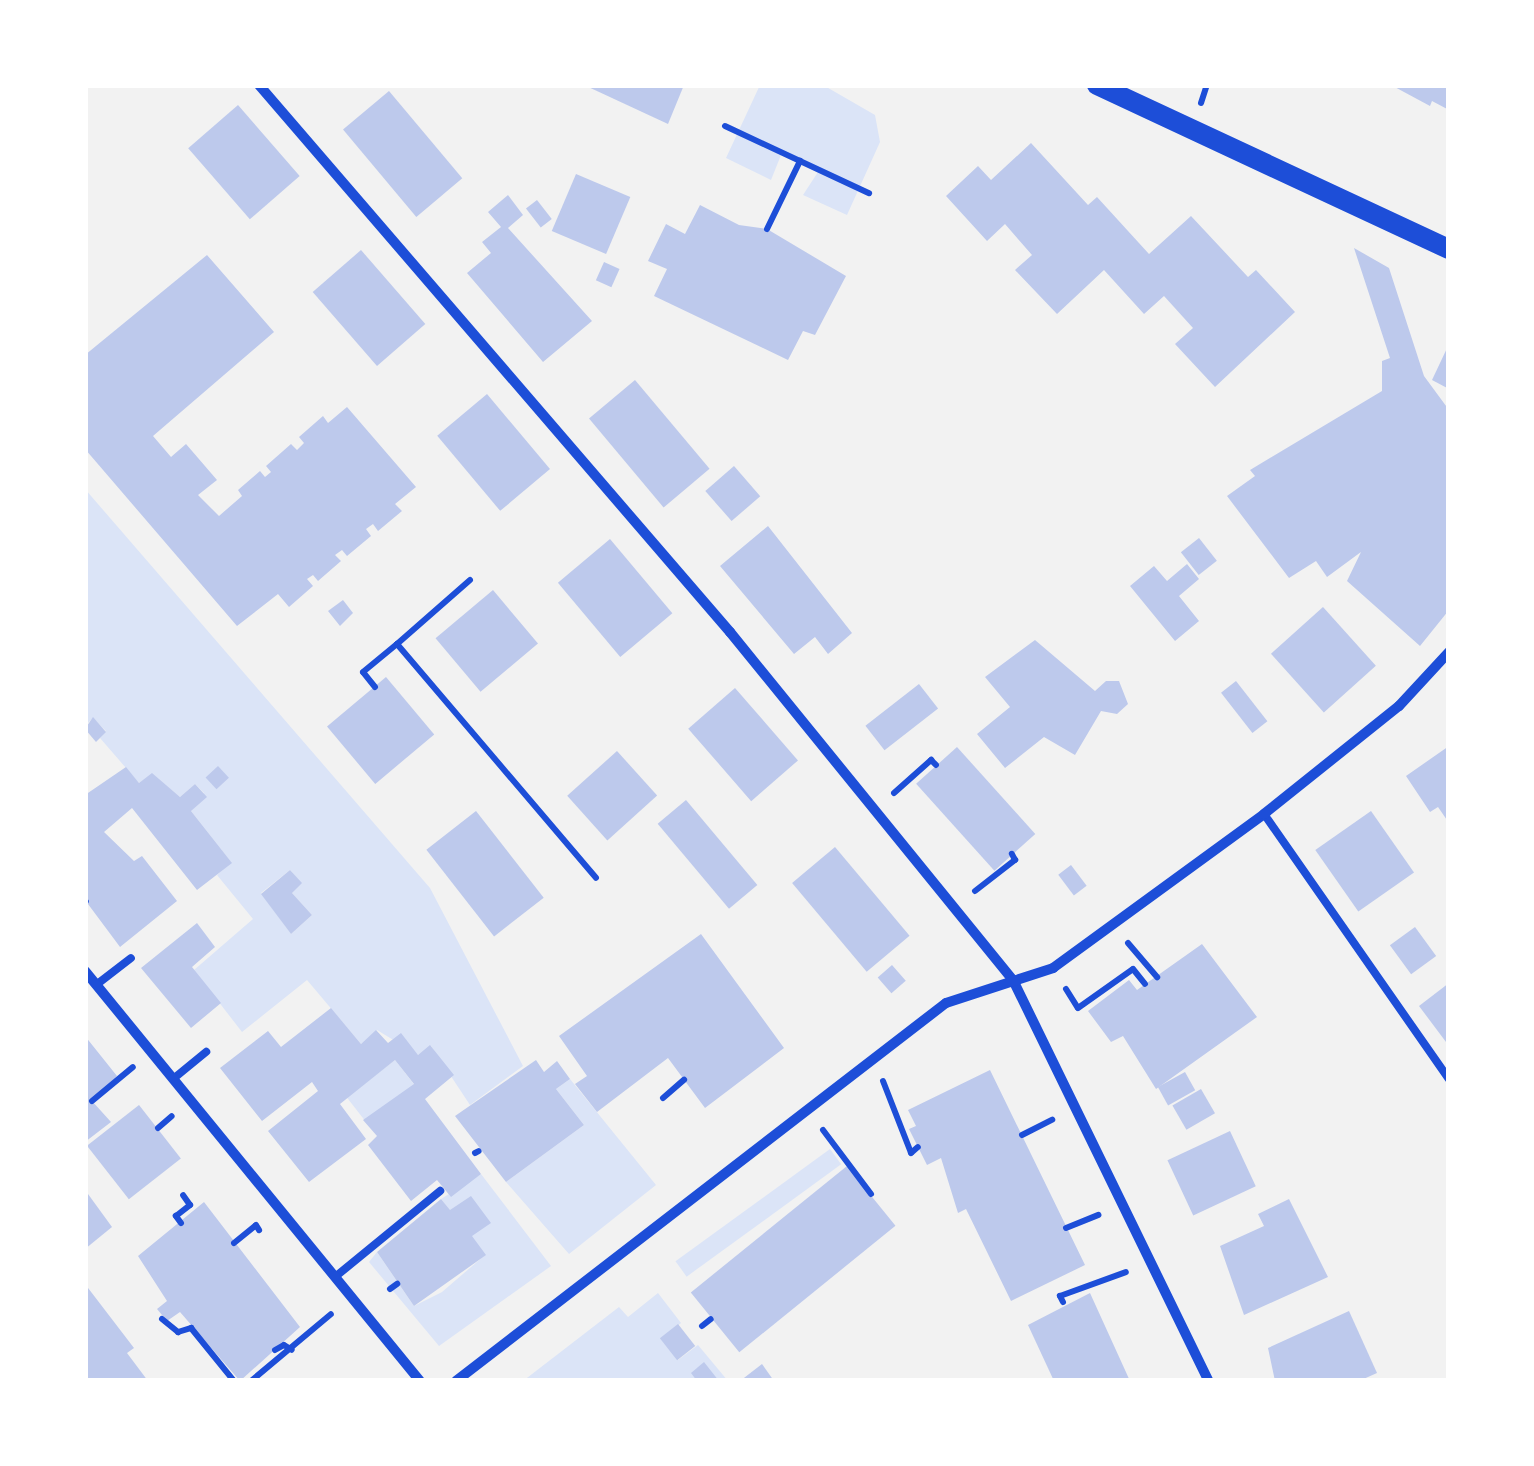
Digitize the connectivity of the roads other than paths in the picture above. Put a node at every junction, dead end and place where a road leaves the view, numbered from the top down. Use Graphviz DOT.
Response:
graph roads {
  1 [pos="259,85"];
  2 [pos="1098,85"];
  3 [pos="1449,249"];
  4 [pos="1449,652"];
  5 [pos="1264,814"];
  6 [pos="131,958"];
  7 [pos="85,972"];
  8 [pos="1014,980"];
  9 [pos="96,985"];
  10 [pos="206,1052"];
  11 [pos="173,1079"];
  12 [pos="1449,1080"];
  13 [pos="440,1190"];
  14 [pos="335,1277"];
  15 [pos="420,1381"];
  16 [pos="456,1381"];
  17 [pos="1209,1381"];
  1 -- 8 [label="street"];
  2 -- 3 [label="main road"];
  4 -- 5 [label="street"];
  5 -- 8 [label="street"];
  5 -- 12 [label="lane"];
  6 -- 9 [label="lane"];
  7 -- 9 [label="street"];
  8 -- 16 [label="street"];
  8 -- 17 [label="street"];
  9 -- 11 [label="street"];
  10 -- 11 [label="lane"];
  11 -- 14 [label="street"];
  13 -- 14 [label="lane"];
  14 -- 15 [label="street"];
}
